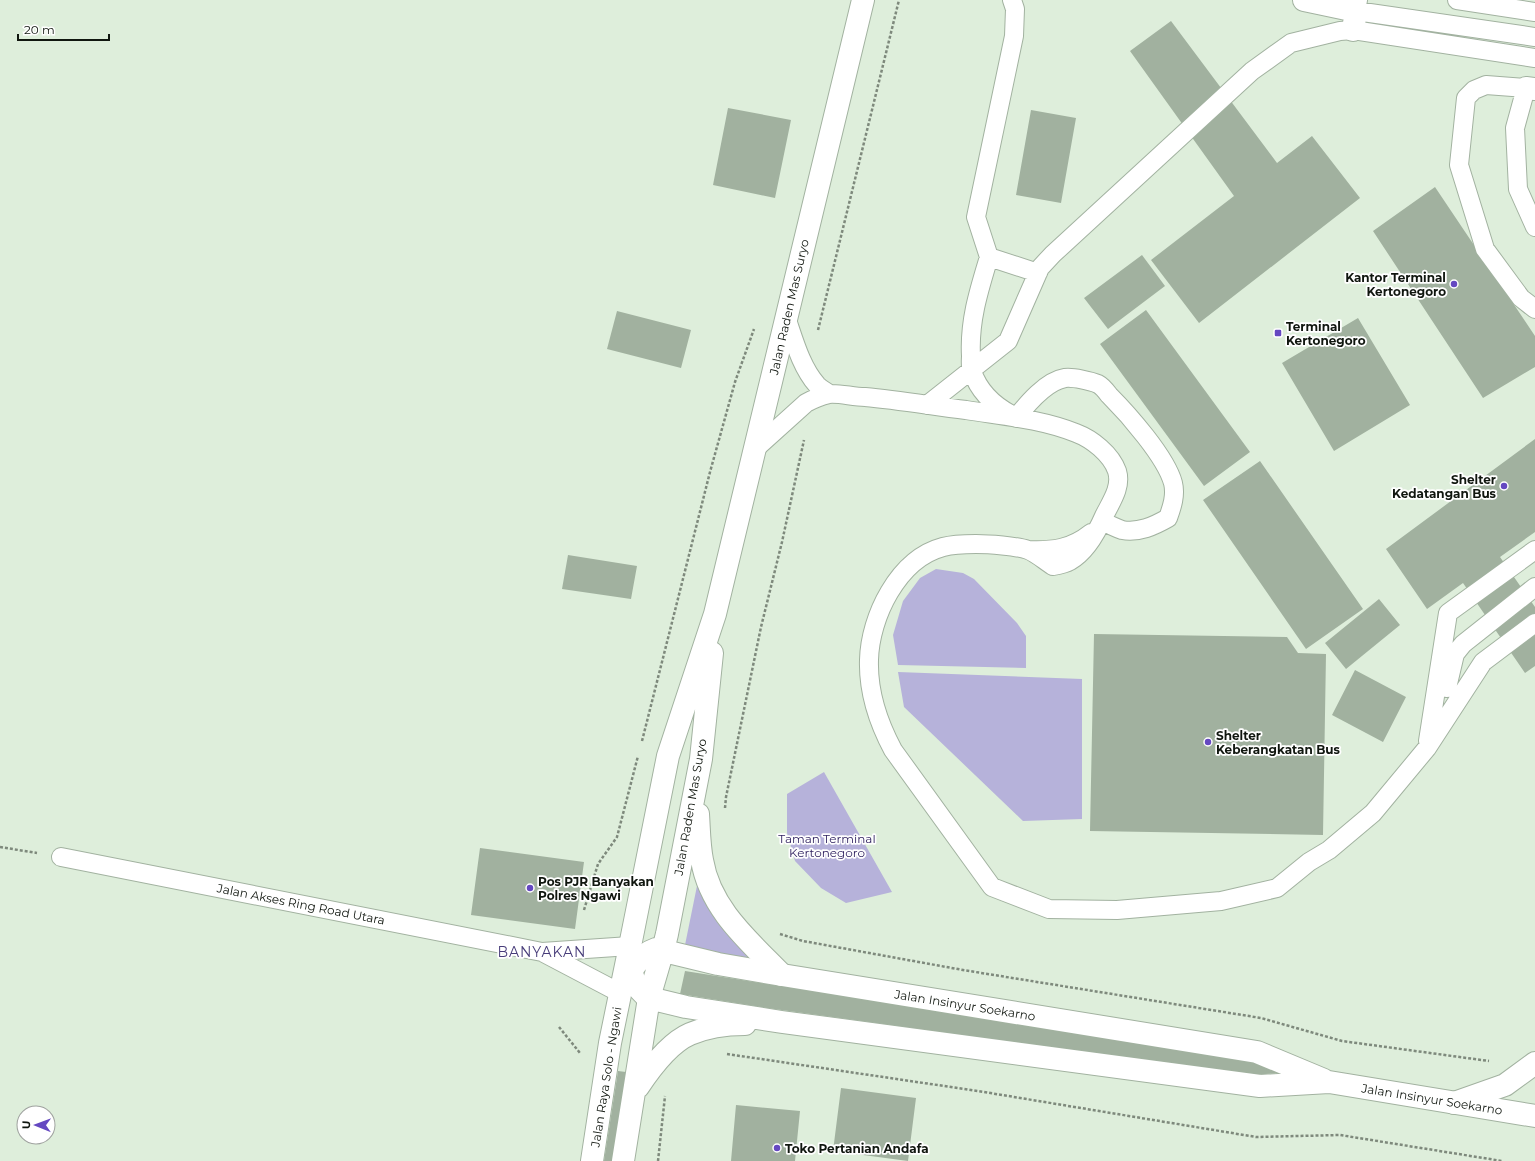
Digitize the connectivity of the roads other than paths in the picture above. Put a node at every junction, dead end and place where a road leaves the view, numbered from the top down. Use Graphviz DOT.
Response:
graph roads {
  1 [pos="863,0"];
  2 [pos="1012,0"];
  3 [pos="1304,0"];
  4 [pos="1458,0"];
  5 [pos="1535,12"];
  6 [pos="1356,13"];
  7 [pos="1535,37"];
  8 [pos="1535,58"];
  9 [pos="1531,88"];
  10 [pos="1535,227"];
  11 [pos="989,257"];
  12 [pos="1038,273"];
  13 [pos="1535,309"];
  14 [pos="786,317"];
  15 [pos="971,369"];
  16 [pos="821,396"];
  17 [pos="927,405"];
  18 [pos="1016,418"];
  19 [pos="755,449"];
  20 [pos="1100,524"];
  21 [pos="1535,550"];
  22 [pos="1535,587"];
  23 [pos="716,614"];
  24 [pos="1535,623"];
  25 [pos="1427,748"];
  26 [pos="701,759"];
  27 [pos="61,857"];
  28 [pos="663,950"];
  29 [pos="542,952"];
  30 [pos="630,956"];
  31 [pos="782,975"];
  32 [pos="620,993"];
  33 [pos="649,998"];
  34 [pos="782,1022"];
  35 [pos="1534,1065"];
  36 [pos="1329,1082"];
  37 [pos="633,1095"];
  38 [pos="1454,1103"];
  39 [pos="1535,1116"];
  40 [pos="592,1161"];
  41 [pos="623,1161"];
  1 -- 14 [label="main road, Jalan Raden Mas Suryo"];
  2 -- 11 [label="lane"];
  3 -- 6 [label="main road"];
  4 -- 5 [label="lane"];
  6 -- 7 [label="lane"];
  6 -- 8 [label="lane"];
  6 -- 12 [label="lane"];
  9 -- 10 [label="lane"];
  9 -- 13 [label="lane"];
  11 -- 12 [label="lane"];
  11 -- 15 [label="lane"];
  12 -- 15 [label="lane"];
  14 -- 16 [label="lane"];
  14 -- 19 [label="main road, Jalan Raden Mas Suryo"];
  15 -- 17 [label="lane"];
  15 -- 18 [label="lane"];
  16 -- 17 [label="lane"];
  16 -- 19 [label="lane"];
  17 -- 18 [label="lane"];
  18 -- 20 [label="lane"];
  18 -- 20 [label="lane"];
  19 -- 23 [label="main road, Jalan Raden Mas Suryo"];
  20 -- 25 [label="lane"];
  21 -- 25 [label="lane"];
  22 -- 25 [label="lane"];
  23 -- 26 [label="main road, Jalan Raden Mas Suryo"];
  23 -- 30 [label="main road, Jalan Raden Mas Suryo"];
  24 -- 25 [label="lane"];
  26 -- 28 [label="main road, Jalan Raden Mas Suryo"];
  26 -- 31 [label="main road"];
  27 -- 29 [label="lane, Jalan Akses Ring Road Utara"];
  28 -- 30 [label="main road, Jalan Insinyur Soekarno"];
  28 -- 31 [label="main road, Jalan Insinyur Soekarno"];
  28 -- 33 [label="main road, Jalan Raden Mas Suryo"];
  29 -- 30 [label="lane"];
  29 -- 32 [label="lane"];
  30 -- 32 [label="main road, Jalan Raya Solo - Ngawi"];
  30 -- 33 [label="main road"];
  31 -- 36 [label="main road, Jalan Insinyur Soekarno"];
  32 -- 40 [label="main road, Jalan Raya Solo - Ngawi"];
  33 -- 34 [label="main road, Jalan Insinyur Soekarno"];
  33 -- 37 [label="main road"];
  34 -- 36 [label="main road, Jalan Insinyur Soekarno"];
  34 -- 37 [label="main road"];
  35 -- 38 [label="main road"];
  36 -- 38 [label="main road, Jalan Insinyur Soekarno"];
  37 -- 41 [label="main road"];
  38 -- 39 [label="main road, Jalan Insinyur Soekarno"];
}
